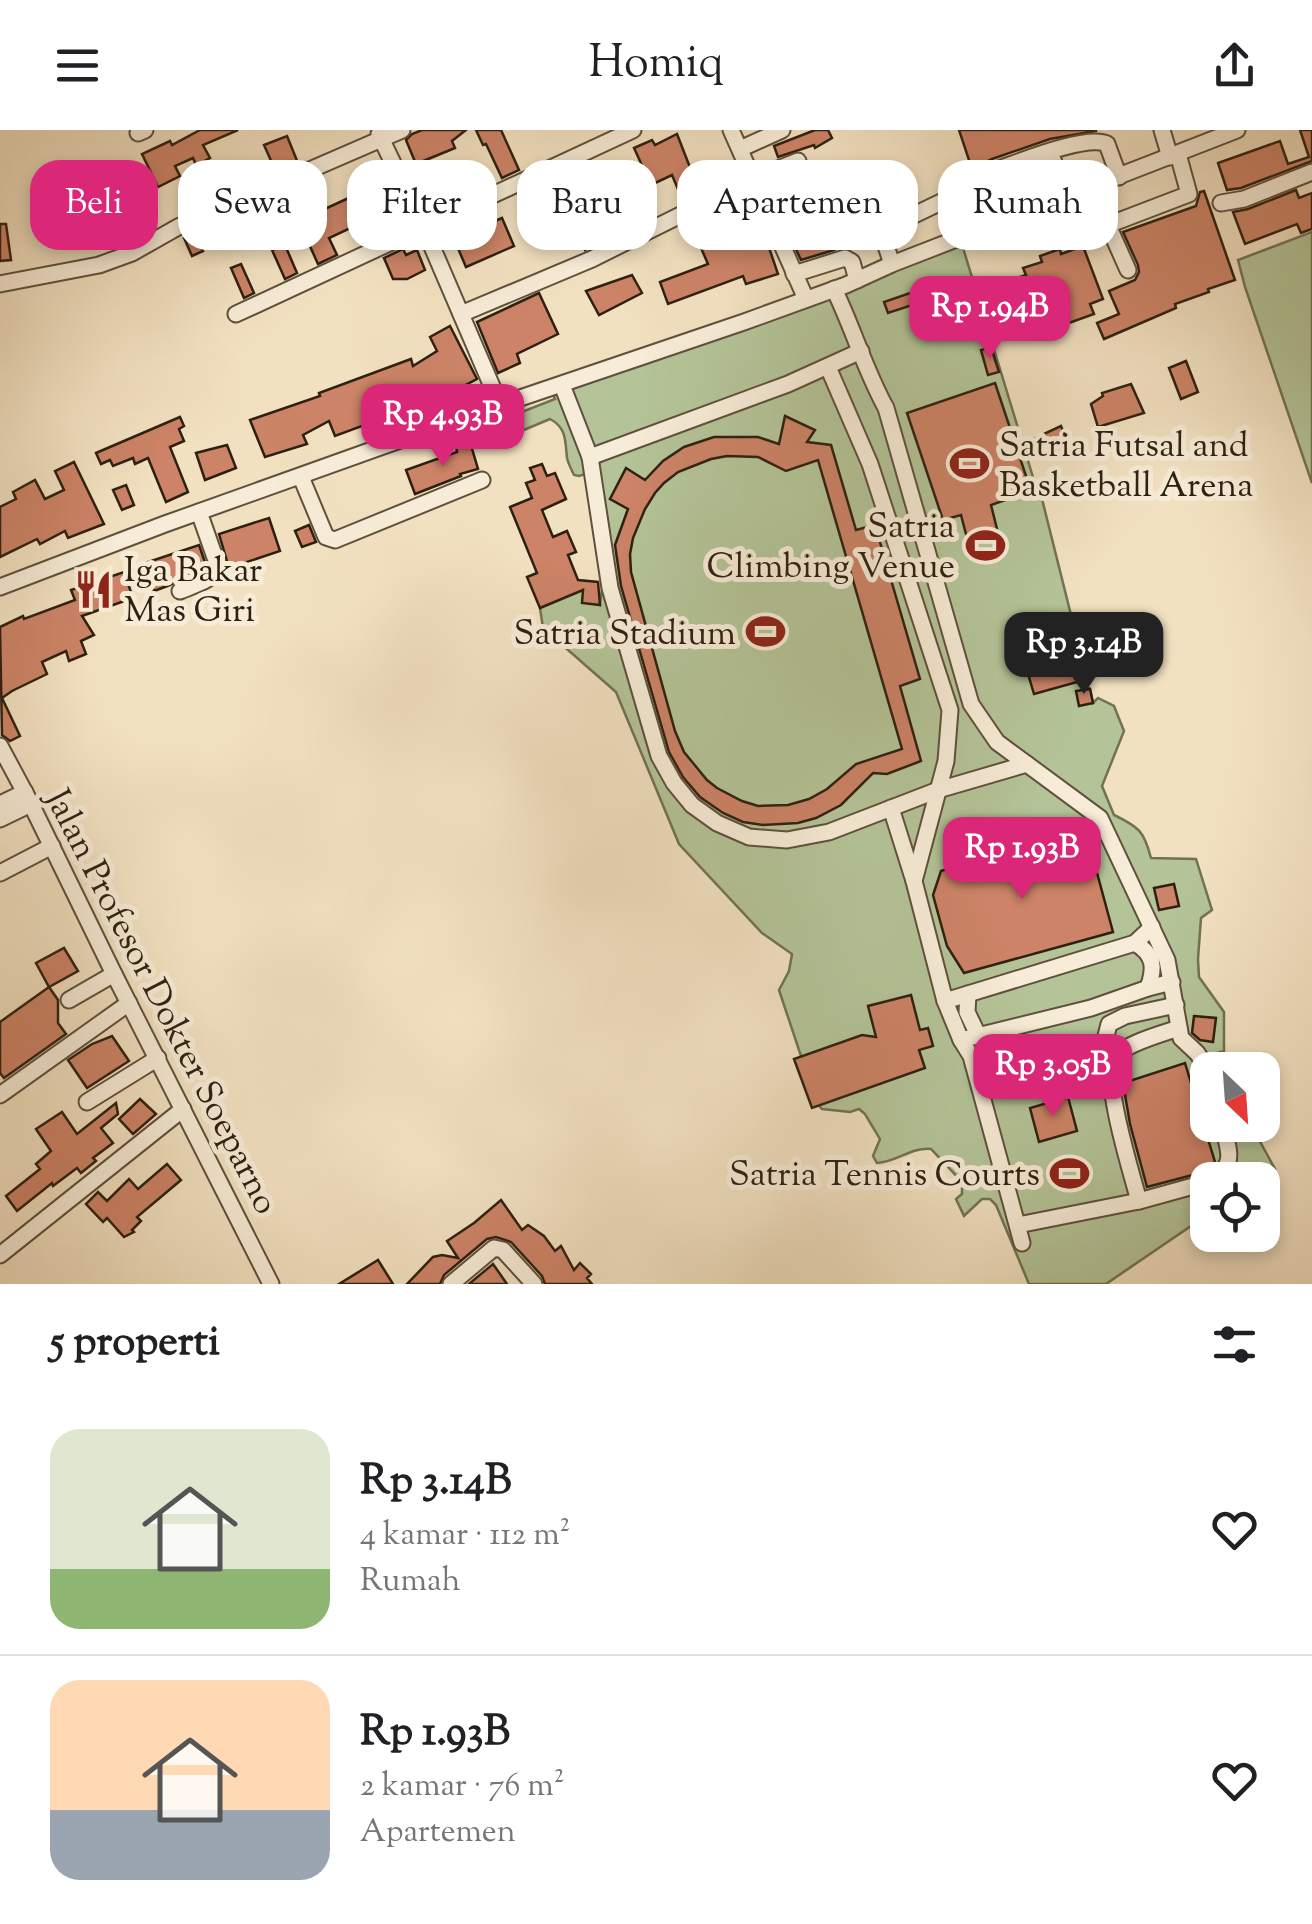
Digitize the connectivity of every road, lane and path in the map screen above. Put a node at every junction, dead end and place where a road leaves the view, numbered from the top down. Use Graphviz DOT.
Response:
graph roads {
  1 [pos="402,130"];
  2 [pos="633,130"];
  3 [pos="730,130"];
  4 [pos="782,130"];
  5 [pos="1162,130"];
  6 [pos="1236,130"];
  7 [pos="379,134"];
  8 [pos="740,148"];
  9 [pos="1050,152"];
  10 [pos="1174,156"];
  11 [pos="391,160"];
  12 [pos="744,160"];
  13 [pos="1027,160"];
  14 [pos="1053,160"];
  15 [pos="1312,172"];
  16 [pos="1119,177"];
  17 [pos="497,194"];
  18 [pos="938,203"];
  19 [pos="1221,203"];
  20 [pos="677,217"];
  21 [pos="1118,221"];
  22 [pos="938,246"];
  23 [pos="1118,248"];
  24 [pos="376,250"];
  25 [pos="433,250"];
  26 [pos="783,250"];
  27 [pos="892,264"];
  28 [pos="1128,270"];
  29 [pos="794,274"];
  30 [pos="857,280"];
  31 [pos="0,284"];
  32 [pos="834,289"];
  33 [pos="806,299"];
  34 [pos="236,314"];
  35 [pos="461,314"];
  36 [pos="861,351"];
  37 [pos="828,367"];
  38 [pos="562,385"];
  39 [pos="500,405"];
  40 [pos="590,458"];
  41 [pos="301,477"];
  42 [pos="482,480"];
  43 [pos="199,512"];
  44 [pos="0,586"];
  45 [pos="180,591"];
  46 [pos="971,704"];
  47 [pos="950,710"];
  48 [pos="0,746"];
  49 [pos="1027,764"];
  50 [pos="938,790"];
  51 [pos="28,798"];
  52 [pos="0,804"];
  53 [pos="892,808"];
  54 [pos="0,819"];
  55 [pos="52,846"];
  56 [pos="0,873"];
  57 [pos="914,881"];
  58 [pos="1152,927"];
  59 [pos="1136,943"];
  60 [pos="114,974"];
  61 [pos="1172,982"];
  62 [pos="1148,988"];
  63 [pos="968,994"];
  64 [pos="68,1000"];
  65 [pos="945,1001"];
  66 [pos="130,1003"];
  67 [pos="1176,1006"];
  68 [pos="1179,1028"];
  69 [pos="978,1035"];
  70 [pos="961,1040"];
  71 [pos="1196,1052"];
  72 [pos="1116,1055"];
  73 [pos="158,1058"];
  74 [pos="0,1095"];
  75 [pos="86,1102"];
  76 [pos="183,1109"];
  77 [pos="1190,1186"];
  78 [pos="1139,1201"];
  79 [pos="1018,1225"];
  80 [pos="1022,1243"];
  81 [pos="2,1250"];
  82 [pos="272,1284"];
  83 [pos="451,1284"];
  84 [pos="534,1284"];
  1 -- 7 [label="street"];
  2 -- 17 [label="street"];
  3 -- 8 [label="street"];
  4 -- 8 [label="street"];
  5 -- 10 [label="street"];
  6 -- 10 [label="street"];
  7 -- 11 [label="street"];
  7 -- 31 [label="street"];
  8 -- 12 [label="street"];
  9 -- 13 [label="street"];
  9 -- 14 [label="street"];
  9 -- 16 [label="street"];
  10 -- 16 [label="street"];
  10 -- 21 [label="street"];
  15 -- 19 [label="street"];
  18 -- 27 [label="street"];
  20 -- 35 [label="street"];
  22 -- 27 [label="street"];
  23 -- 28 [label="street"];
  24 -- 34 [label="street"];
  25 -- 35 [label="street"];
  26 -- 29 [label="street"];
  27 -- 30 [label="street"];
  29 -- 30 [label="street"];
  29 -- 33 [label="street"];
  30 -- 32 [label="street"];
  32 -- 33 [label="street"];
  32 -- 36 [label="street"];
  33 -- 38 [label="street"];
  35 -- 39 [label="street"];
  36 -- 37 [label="street"];
  36 -- 46 [label="street"];
  37 -- 40 [label="street"];
  37 -- 47 [label="street"];
  38 -- 39 [label="street"];
  38 -- 40 [label="street"];
  39 -- 41 [label="street"];
  40 -- 53 [label="street"];
  41 -- 42 [label="street"];
  41 -- 43 [label="street"];
  43 -- 44 [label="street"];
  43 -- 45 [label="street"];
  46 -- 47 [label="street"];
  46 -- 49 [label="street"];
  47 -- 50 [label="street"];
  48 -- 51 [label="street, Jalan Profesor Dokter Soeparno"];
  49 -- 50 [label="street"];
  49 -- 58 [label="street"];
  50 -- 53 [label="street"];
  50 -- 57 [label="street"];
  51 -- 52 [label="street"];
  51 -- 54 [label="street"];
  51 -- 55 [label="street, Jalan Profesor Dokter Soeparno"];
  53 -- 57 [label="street"];
  55 -- 56 [label="street"];
  55 -- 60 [label="street, Jalan Profesor Dokter Soeparno"];
  57 -- 65 [label="street"];
  58 -- 59 [label="street"];
  58 -- 61 [label="street"];
  59 -- 62 [label="street"];
  59 -- 63 [label="street"];
  60 -- 64 [label="street"];
  60 -- 66 [label="street, Jalan Profesor Dokter Soeparno"];
  61 -- 62 [label="street"];
  61 -- 67 [label="street"];
  62 -- 69 [label="street"];
  63 -- 65 [label="street"];
  63 -- 69 [label="street"];
  65 -- 70 [label="street"];
  66 -- 73 [label="street, Jalan Profesor Dokter Soeparno"];
  66 -- 74 [label="street"];
  67 -- 68 [label="street"];
  67 -- 72 [label="street"];
  68 -- 71 [label="street"];
  68 -- 72 [label="street"];
  69 -- 70 [label="street"];
  70 -- 79 [label="street"];
  72 -- 78 [label="street"];
  73 -- 75 [label="street"];
  73 -- 76 [label="street, Jalan Profesor Dokter Soeparno"];
  76 -- 81 [label="street"];
  76 -- 82 [label="street, Jalan Profesor Dokter Soeparno"];
  77 -- 78 [label="street"];
  78 -- 79 [label="street"];
  79 -- 80 [label="street"];
  83 -- 84 [label="street"];
}
